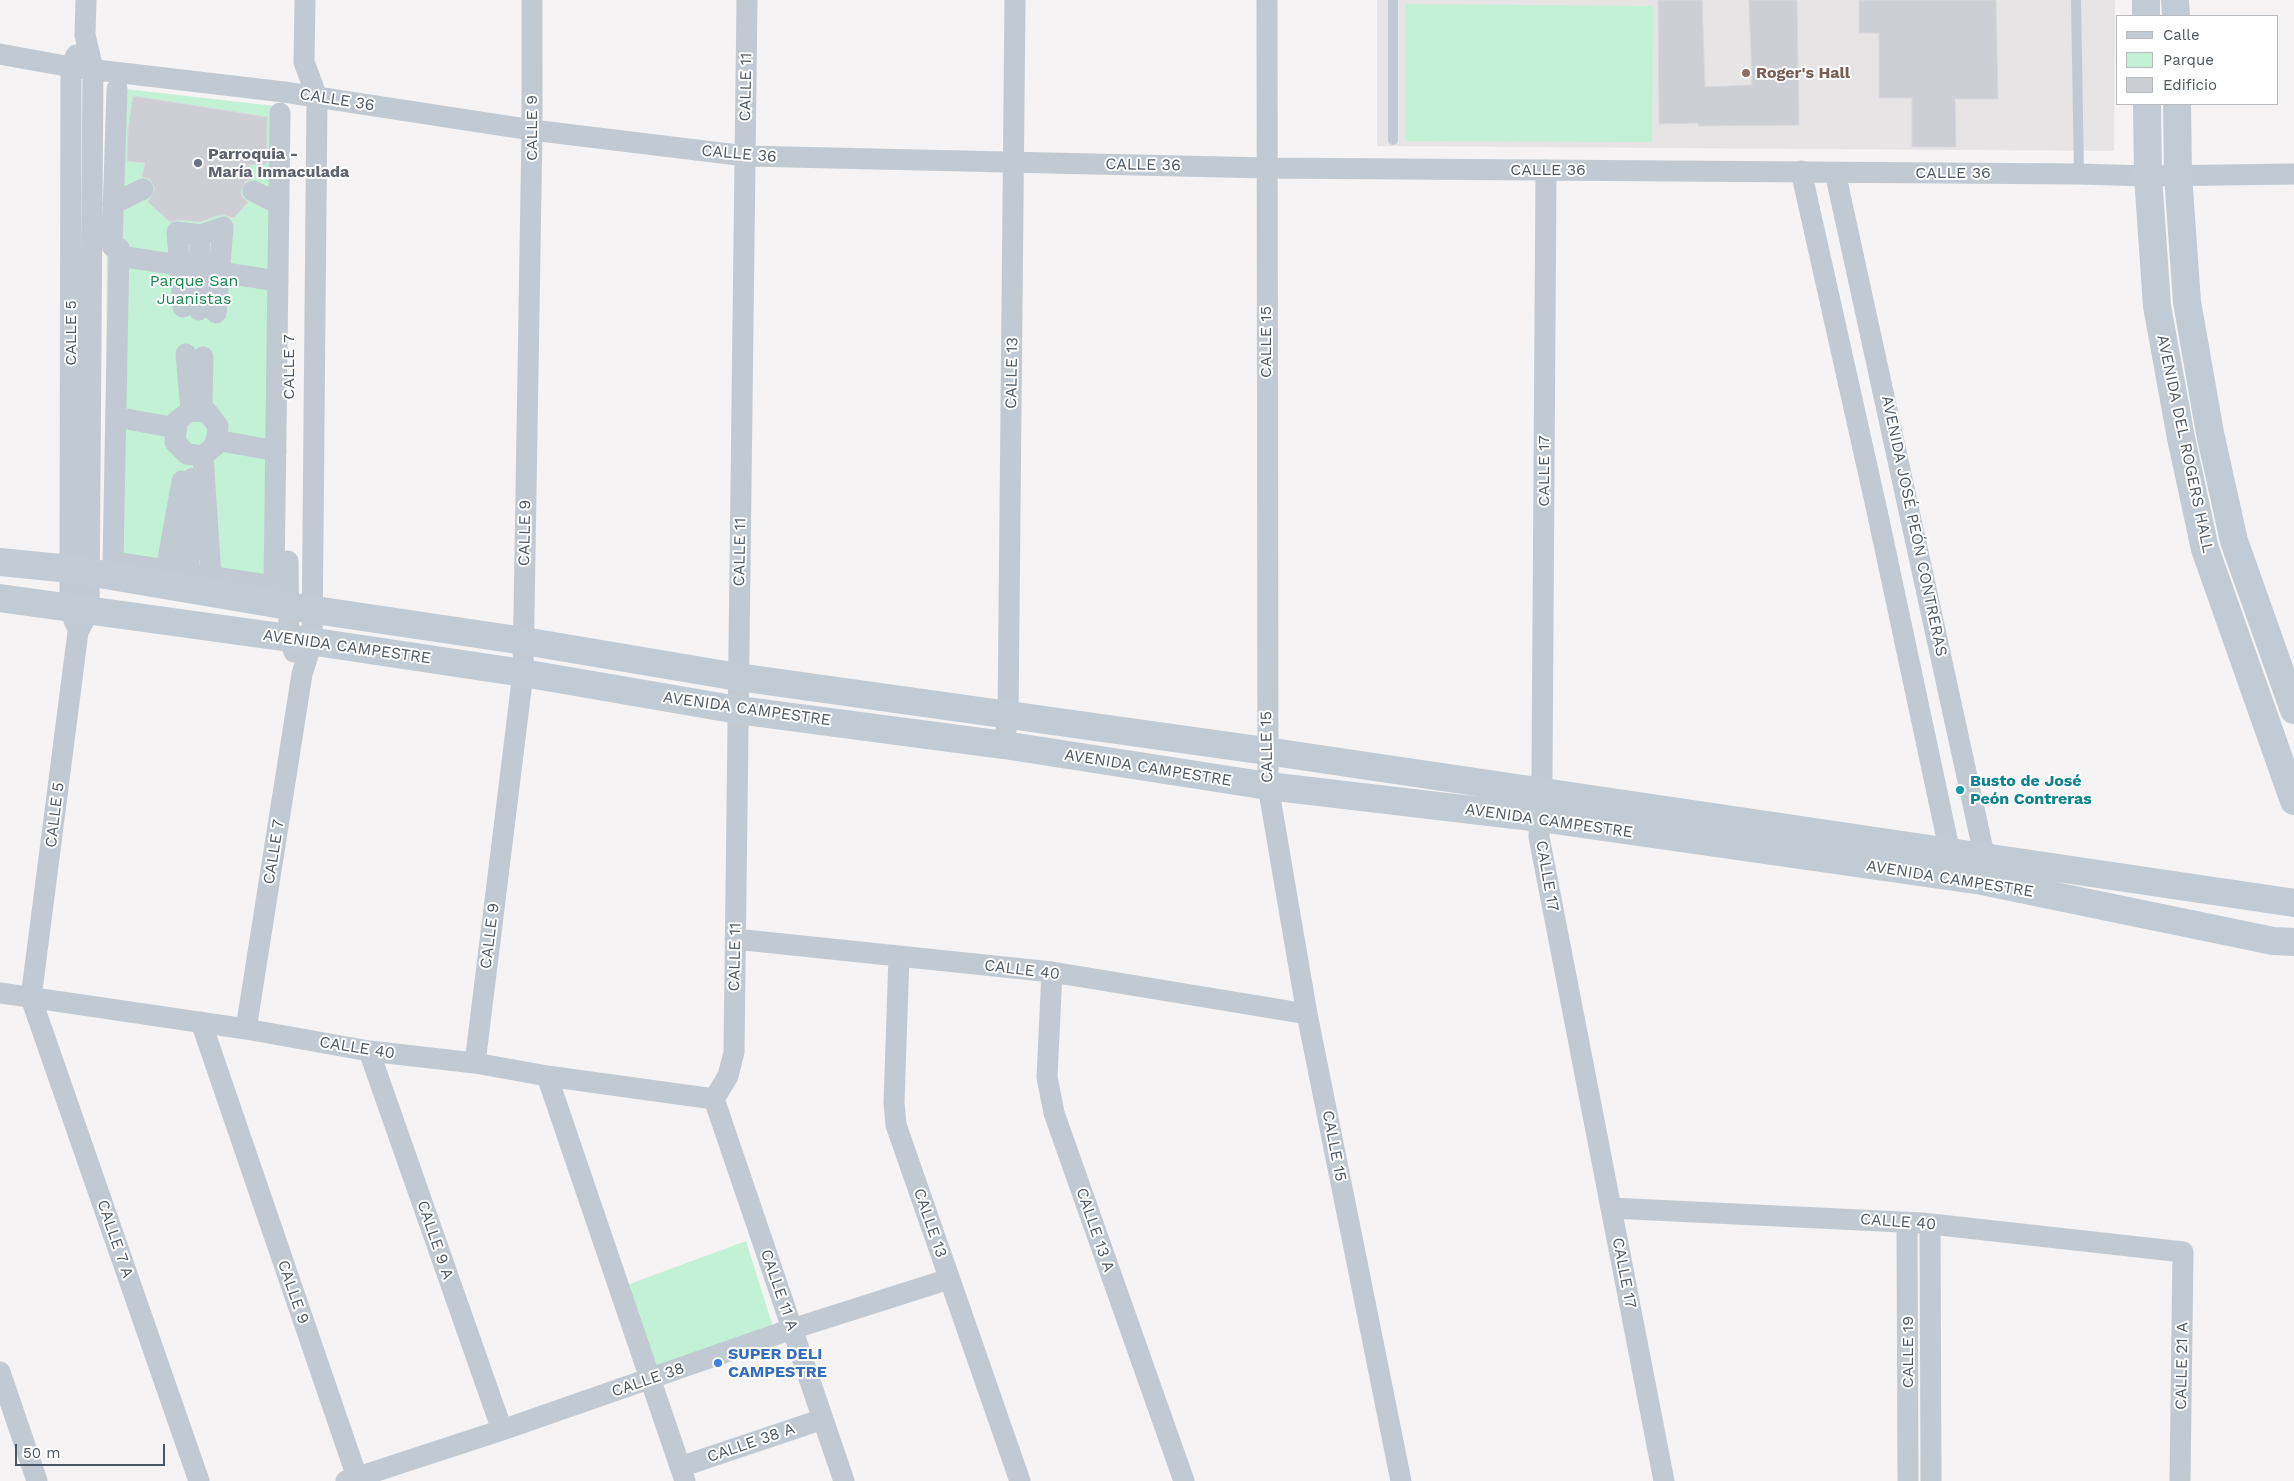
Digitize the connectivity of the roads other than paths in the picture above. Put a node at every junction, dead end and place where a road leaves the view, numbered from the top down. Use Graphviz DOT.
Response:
graph roads {
  1 [pos="86,0"];
  2 [pos="305,0"];
  3 [pos="532,0"];
  4 [pos="747,0"];
  5 [pos="1015,0"];
  6 [pos="1267,0"];
  7 [pos="1393,0"];
  8 [pos="2076,0"];
  9 [pos="2146,0"];
  10 [pos="2175,0"];
  11 [pos="2146,15"];
  12 [pos="2176,15"];
  13 [pos="85,35"];
  14 [pos="0,54"];
  15 [pos="304,62"];
  16 [pos="71,67"];
  17 [pos="93,69"];
  18 [pos="117,90"];
  19 [pos="289,93"];
  20 [pos="317,97"];
  21 [pos="2147,105"];
  22 [pos="2177,105"];
  23 [pos="280,114"];
  24 [pos="532,130"];
  25 [pos="1393,140"];
  26 [pos="746,156"];
  27 [pos="1014,162"];
  28 [pos="1266,168"];
  29 [pos="1546,170"];
  30 [pos="1801,172"];
  31 [pos="1835,172"];
  32 [pos="2080,174"];
  33 [pos="2294,174"];
  34 [pos="2178,175"];
  35 [pos="2148,176"];
  36 [pos="143,189"];
  37 [pos="253,190"];
  38 [pos="113,204"];
  39 [pos="279,204"];
  40 [pos="200,232"];
  41 [pos="119,256"];
  42 [pos="179,265"];
  43 [pos="219,272"];
  44 [pos="278,281"];
  45 [pos="199,310"];
  46 [pos="199,356"];
  47 [pos="199,412"];
  48 [pos="116,424"];
  49 [pos="176,432"];
  50 [pos="276,444"];
  51 [pos="203,448"];
  52 [pos="1910,506"];
  53 [pos="1877,511"];
  54 [pos="0,562"];
  55 [pos="80,571"];
  56 [pos="188,573"];
  57 [pos="0,598"];
  58 [pos="300,608"];
  59 [pos="79,617"];
  60 [pos="301,640"];
  61 [pos="524,641"];
  62 [pos="522,673"];
  63 [pos="738,677"];
  64 [pos="738,710"];
  65 [pos="2294,710"];
  66 [pos="1008,716"];
  67 [pos="1004,745"];
  68 [pos="1266,751"];
  69 [pos="1268,786"];
  70 [pos="2294,801"];
  71 [pos="1540,805"];
  72 [pos="1948,865"];
  73 [pos="1984,870"];
  74 [pos="2294,903"];
  75 [pos="735,939"];
  76 [pos="2294,942"];
  77 [pos="899,956"];
  78 [pos="1052,972"];
  79 [pos="0,993"];
  80 [pos="31,998"];
  81 [pos="1307,1014"];
  82 [pos="201,1022"];
  83 [pos="246,1029"];
  84 [pos="368,1051"];
  85 [pos="475,1063"];
  86 [pos="547,1076"];
  87 [pos="714,1099"];
  88 [pos="1611,1208"];
  89 [pos="1907,1222"];
  90 [pos="1930,1224"];
  91 [pos="2184,1252"];
  92 [pos="949,1279"];
  93 [pos="792,1330"];
  94 [pos="0,1372"];
  95 [pos="649,1380"];
  96 [pos="823,1419"];
  97 [pos="502,1430"];
  98 [pos="682,1474"];
  99 [pos="351,1479"];
  100 [pos="37,1481"];
  101 [pos="199,1481"];
  102 [pos="844,1481"];
  103 [pos="1020,1481"];
  104 [pos="1184,1481"];
  105 [pos="1401,1481"];
  106 [pos="1664,1481"];
  107 [pos="1908,1481"];
  108 [pos="1931,1481"];
  109 [pos="2180,1481"];
  1 -- 13 [label="street, CALLE 5"];
  2 -- 15 [label="street, CALLE 7"];
  3 -- 24 [label="street, CALLE 9"];
  4 -- 26 [label="street, CALLE 11"];
  5 -- 27 [label="street, CALLE 13"];
  6 -- 28 [label="street, CALLE 15"];
  7 -- 25 [label="lane"];
  8 -- 32 [label="lane"];
  9 -- 11 [label="street"];
  10 -- 12 [label="street"];
  13 -- 16 [label="street, CALLE 5"];
  13 -- 17 [label="street, CALLE 5"];
  14 -- 16 [label="street, CALLE 36"];
  15 -- 19 [label="street, CALLE 7"];
  15 -- 20 [label="street, CALLE 7"];
  16 -- 17 [label="street, CALLE 36"];
  16 -- 55 [label="street, CALLE 5"];
  17 -- 19 [label="street, CALLE 36"];
  17 -- 55 [label="street, CALLE 5"];
  18 -- 38 [label="street"];
  19 -- 20 [label="street, CALLE 36"];
  19 -- 58 [label="street, CALLE 7"];
  20 -- 24 [label="street, CALLE 36"];
  20 -- 58 [label="street, CALLE 7"];
  21 -- 35 [label="street, AVENIDA DEL ROGERS HALL"];
  22 -- 34 [label="street, AVENIDA DEL ROGERS HALL"];
  23 -- 39 [label="street"];
  24 -- 26 [label="street, CALLE 36"];
  24 -- 61 [label="street, CALLE 9"];
  26 -- 27 [label="street, CALLE 36"];
  26 -- 63 [label="street, CALLE 11"];
  27 -- 28 [label="street, CALLE 36"];
  27 -- 66 [label="street, CALLE 13"];
  28 -- 29 [label="street, CALLE 36"];
  28 -- 68 [label="street, CALLE 15"];
  29 -- 30 [label="street, CALLE 36"];
  29 -- 71 [label="street, CALLE 17"];
  30 -- 31 [label="street, CALLE 36"];
  30 -- 53 [label="street, AVENIDA JOSÉ PEÓN CONTRERAS"];
  31 -- 32 [label="street, CALLE 36"];
  31 -- 52 [label="street, AVENIDA JOSÉ PEÓN CONTRERAS"];
  32 -- 35 [label="street, CALLE 36"];
  33 -- 34 [label="street, CALLE 36"];
  34 -- 35 [label="street, CALLE 36"];
  34 -- 65 [label="street, AVENIDA DEL ROGERS HALL"];
  35 -- 70 [label="street, AVENIDA DEL ROGERS HALL"];
  36 -- 38 [label="street"];
  37 -- 39 [label="street"];
  38 -- 41 [label="street"];
  39 -- 44 [label="street"];
  40 -- 42 [label="street"];
  40 -- 43 [label="street"];
  40 -- 45 [label="street"];
  41 -- 42 [label="street"];
  41 -- 48 [label="street"];
  42 -- 45 [label="street"];
  43 -- 44 [label="street"];
  43 -- 45 [label="street"];
  44 -- 50 [label="street"];
  46 -- 47 [label="street"];
  47 -- 49 [label="street"];
  47 -- 51 [label="street"];
  48 -- 49 [label="street"];
  48 -- 56 [label="street"];
  49 -- 51 [label="street"];
  50 -- 51 [label="street"];
  50 -- 56 [label="street"];
  51 -- 56 [label="street"];
  51 -- 56 [label="street"];
  52 -- 53 [label="street"];
  52 -- 73 [label="street, AVENIDA JOSÉ PEÓN CONTRERAS"];
  53 -- 72 [label="street, AVENIDA JOSÉ PEÓN CONTRERAS"];
  54 -- 55 [label="street, AVENIDA CAMPESTRE"];
  55 -- 58 [label="street, AVENIDA CAMPESTRE"];
  55 -- 59 [label="street, CALLE 5"];
  57 -- 59 [label="street, AVENIDA CAMPESTRE"];
  58 -- 60 [label="street, CALLE 7"];
  58 -- 61 [label="street, AVENIDA CAMPESTRE"];
  59 -- 60 [label="street, AVENIDA CAMPESTRE"];
  59 -- 80 [label="street, CALLE 5"];
  60 -- 62 [label="street, AVENIDA CAMPESTRE"];
  60 -- 83 [label="street, CALLE 7"];
  61 -- 62 [label="street, CALLE 9"];
  61 -- 63 [label="street, AVENIDA CAMPESTRE"];
  62 -- 64 [label="street, AVENIDA CAMPESTRE"];
  62 -- 85 [label="street, CALLE 9"];
  63 -- 64 [label="street, CALLE 11"];
  63 -- 66 [label="street, AVENIDA CAMPESTRE"];
  64 -- 67 [label="street, AVENIDA CAMPESTRE"];
  64 -- 75 [label="street, CALLE 11"];
  66 -- 67 [label="street, CALLE 13"];
  66 -- 68 [label="street, AVENIDA CAMPESTRE"];
  67 -- 69 [label="street, AVENIDA CAMPESTRE"];
  68 -- 69 [label="street, CALLE 15"];
  68 -- 71 [label="street, AVENIDA CAMPESTRE"];
  69 -- 71 [label="street, AVENIDA CAMPESTRE"];
  69 -- 81 [label="street, CALLE 15"];
  71 -- 72 [label="street, AVENIDA CAMPESTRE"];
  71 -- 88 [label="street, CALLE 17"];
  72 -- 73 [label="street, AVENIDA CAMPESTRE"];
  73 -- 74 [label="street, AVENIDA CAMPESTRE"];
  73 -- 76 [label="street, AVENIDA CAMPESTRE"];
  75 -- 77 [label="street, CALLE 40"];
  75 -- 87 [label="street, CALLE 11"];
  77 -- 78 [label="street, CALLE 40"];
  77 -- 92 [label="street, CALLE 13"];
  78 -- 81 [label="street, CALLE 40"];
  78 -- 104 [label="street, CALLE 13 A"];
  79 -- 80 [label="street, CALLE 40"];
  80 -- 82 [label="street, CALLE 40"];
  80 -- 101 [label="street, CALLE 7 A"];
  81 -- 105 [label="street, CALLE 15"];
  82 -- 83 [label="street, CALLE 40"];
  82 -- 99 [label="street, CALLE 9"];
  83 -- 84 [label="street, CALLE 40"];
  84 -- 85 [label="street, CALLE 40"];
  84 -- 97 [label="street, CALLE 9 A"];
  85 -- 86 [label="street, CALLE 40"];
  86 -- 87 [label="street, CALLE 40"];
  86 -- 95 [label="street"];
  87 -- 93 [label="street, CALLE 11 A"];
  88 -- 89 [label="street, CALLE 40"];
  88 -- 106 [label="street, CALLE 17"];
  89 -- 90 [label="street, CALLE 40"];
  89 -- 107 [label="street, CALLE 19"];
  90 -- 91 [label="street, CALLE 40"];
  90 -- 108 [label="street, CALLE 19"];
  91 -- 109 [label="street, CALLE 21 A"];
  92 -- 93 [label="street, CALLE 38"];
  92 -- 103 [label="street, CALLE 13"];
  93 -- 95 [label="street, CALLE 38"];
  93 -- 96 [label="street, CALLE 11 A"];
  94 -- 100 [label="street"];
  95 -- 97 [label="street, CALLE 38"];
  95 -- 98 [label="street"];
  96 -- 98 [label="street, CALLE 38 A"];
  96 -- 102 [label="street, CALLE 11 A"];
  97 -- 99 [label="street, CALLE 38"];
}
